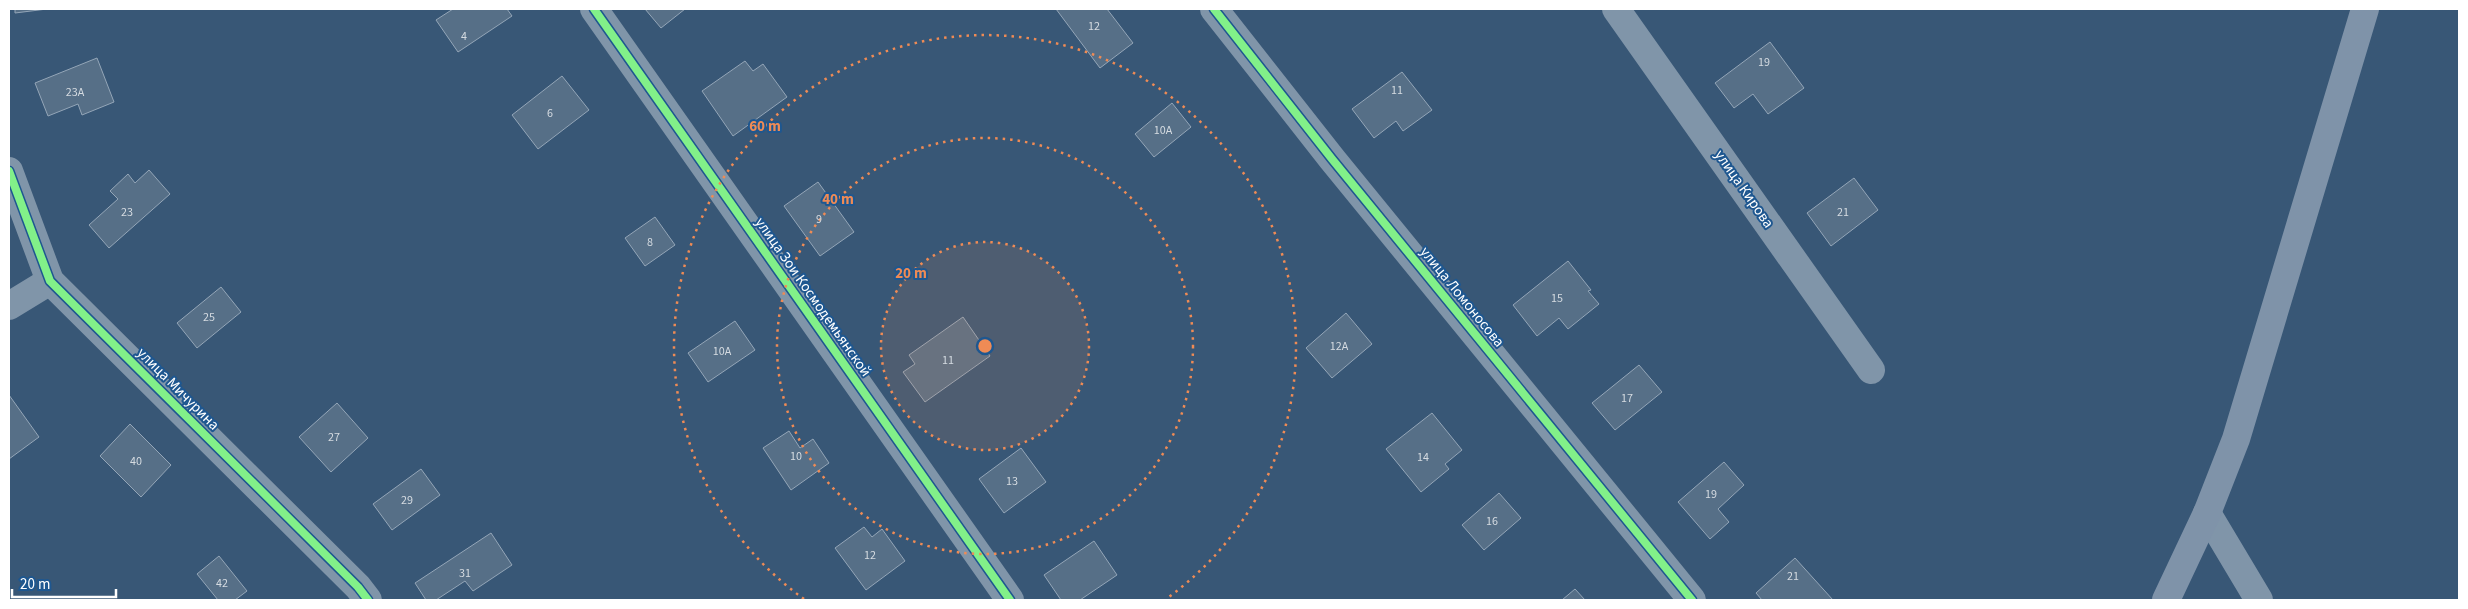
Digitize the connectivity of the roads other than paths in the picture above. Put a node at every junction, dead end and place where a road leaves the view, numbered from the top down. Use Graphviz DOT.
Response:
graph roads {
  1 [pos="594,9"];
  2 [pos="1214,9"];
  3 [pos="1616,9"];
  4 [pos="2365,9"];
  5 [pos="9,171"];
  6 [pos="50,280"];
  7 [pos="9,306"];
  8 [pos="1871,370"];
  9 [pos="2207,512"];
  10 [pos="368,600"];
  11 [pos="1010,600"];
  12 [pos="1692,600"];
  13 [pos="2166,600"];
  14 [pos="2259,600"];
  1 -- 11 [label="street, улица Зои Космодемьянской"];
  2 -- 12 [label="street, улица Ломоносова"];
  3 -- 8 [label="street, улица Кирова"];
  4 -- 9 [label="main road"];
  5 -- 6 [label="street, улица Мичурина"];
  6 -- 7 [label="street"];
  6 -- 10 [label="street, улица Мичурина"];
  9 -- 13 [label="main road"];
  9 -- 14 [label="street"];
}
